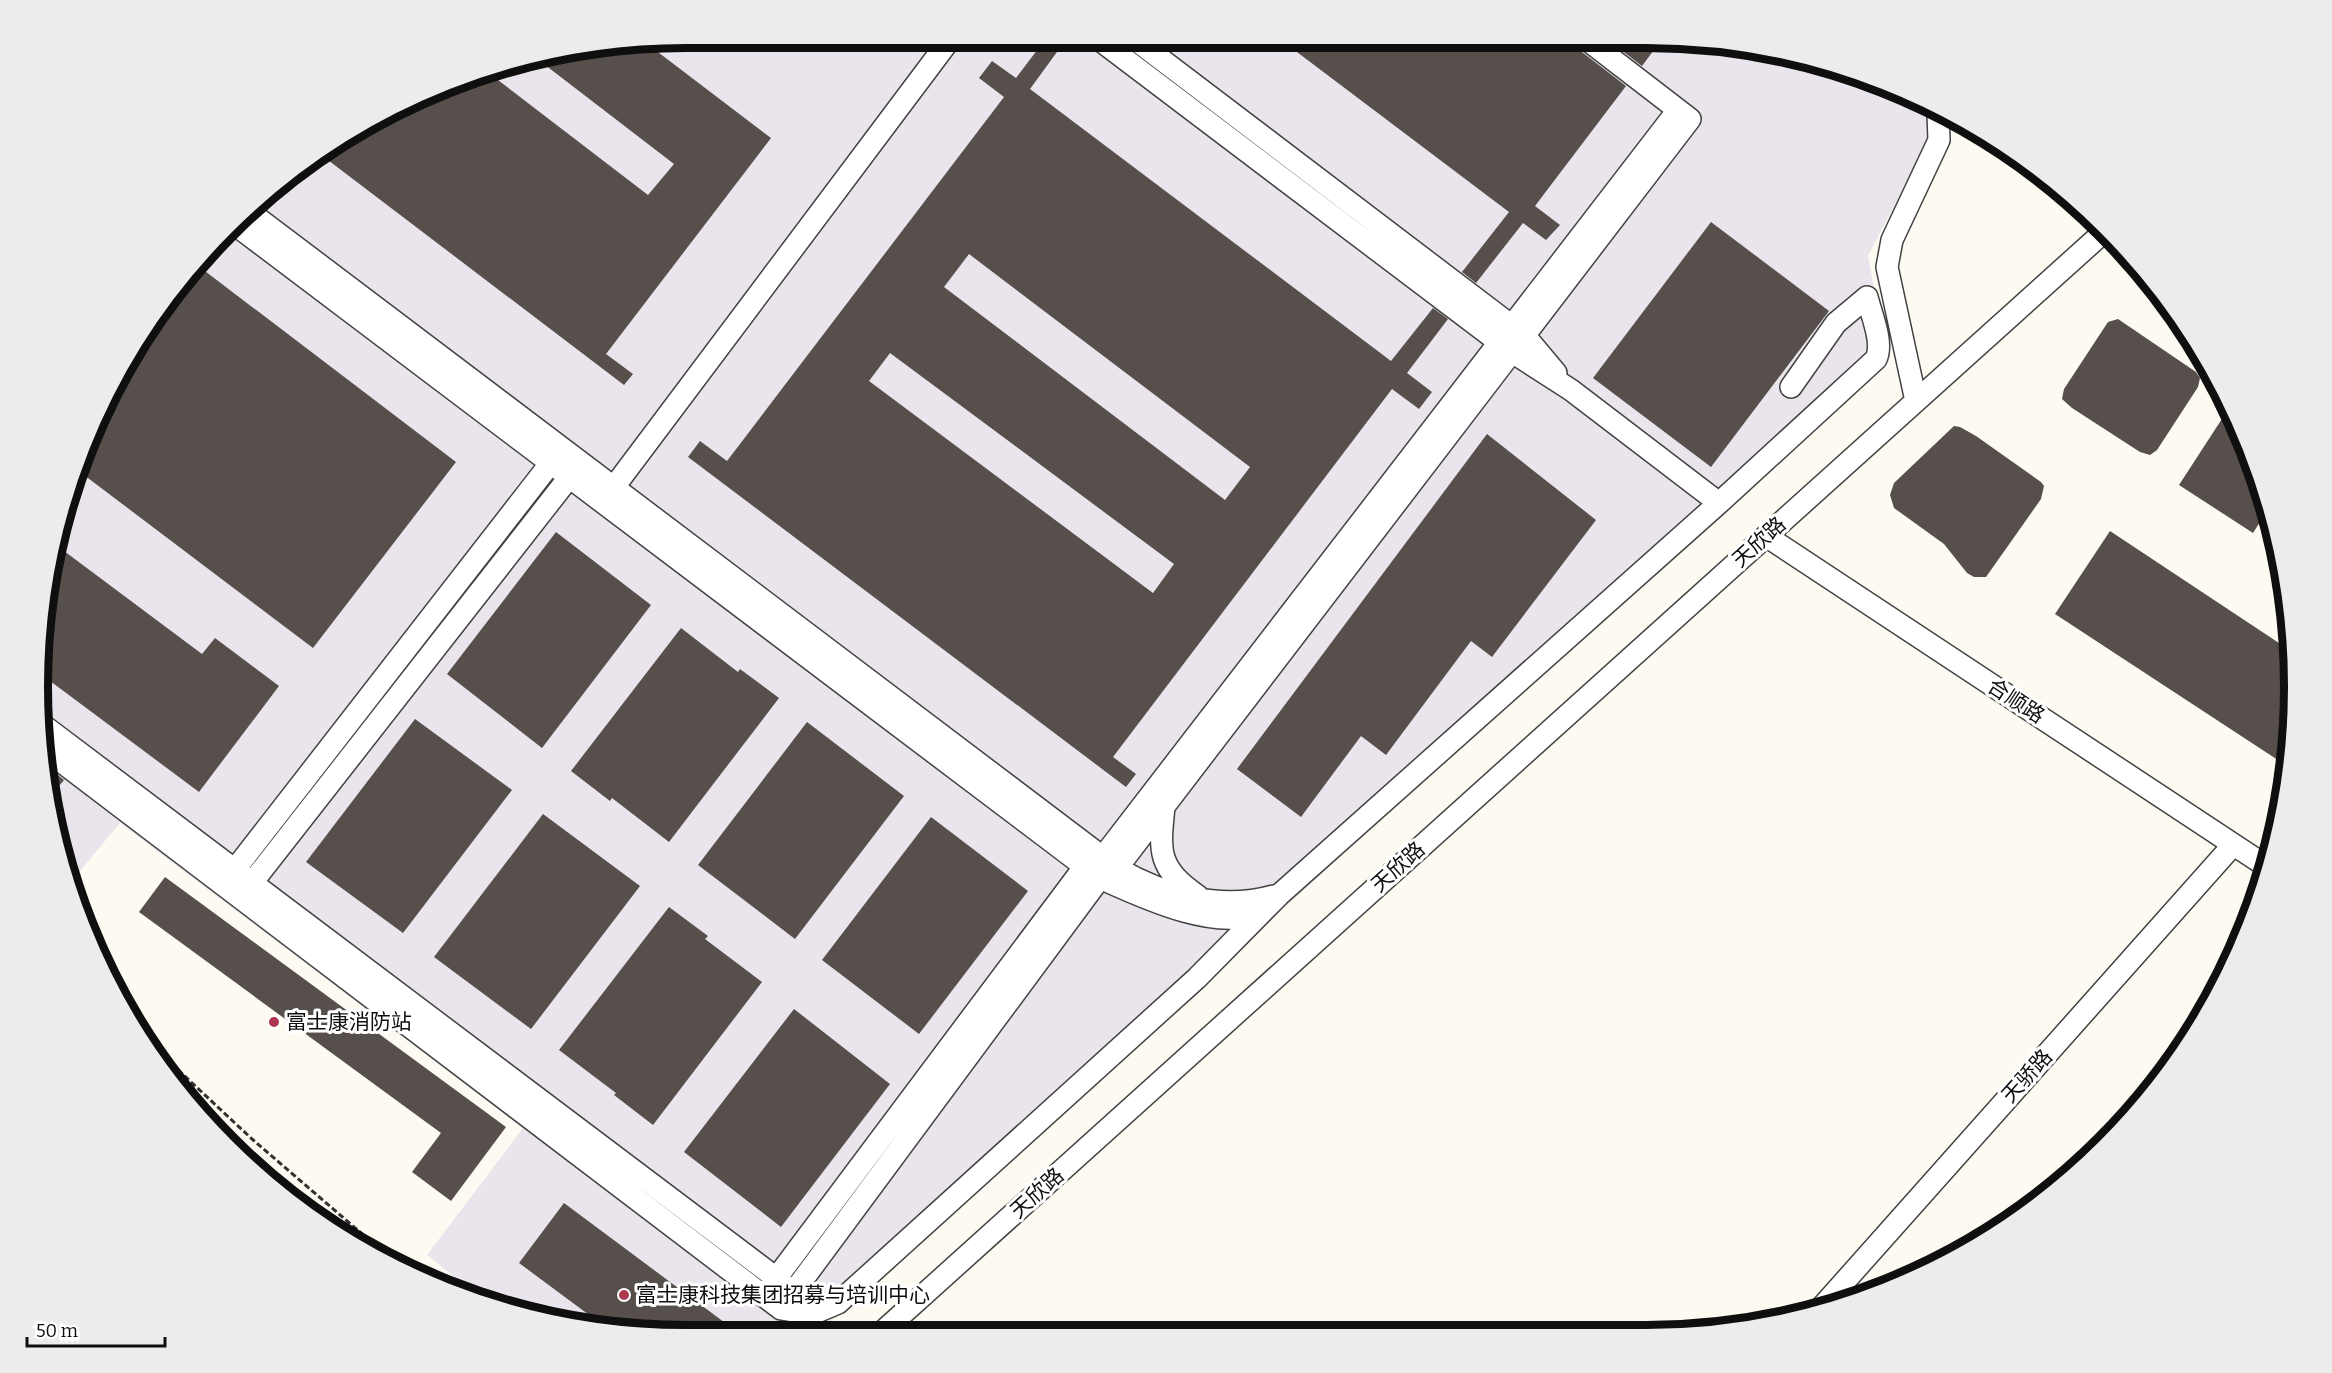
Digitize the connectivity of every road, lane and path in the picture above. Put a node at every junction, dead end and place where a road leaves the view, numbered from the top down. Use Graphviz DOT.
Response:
graph roads {
  1 [pos="943,48"];
  2 [pos="1111,48"];
  3 [pos="1146,48"];
  4 [pos="1598,48"];
  5 [pos="1938,120"];
  6 [pos="255,216"];
  7 [pos="241,229"];
  8 [pos="2099,237"];
  9 [pos="1512,339"];
  10 [pos="1791,387"];
  11 [pos="1916,401"];
  12 [pos="557,456"];
  13 [pos="575,470"];
  14 [pos="608,494"];
  15 [pos="1719,503"];
  16 [pos="1766,536"];
  17 [pos="49,731"];
  18 [pos="51,754"];
  19 [pos="1164,806"];
  20 [pos="2233,845"];
  21 [pos="2259,862"];
  22 [pos="1101,867"];
  23 [pos="229,877"];
  24 [pos="246,890"];
  25 [pos="1279,895"];
  26 [pos="1203,900"];
  27 [pos="173,1065"];
  28 [pos="370,1240"];
  29 [pos="785,1285"];
  30 [pos="764,1296"];
  31 [pos="1831,1297"];
  32 [pos="780,1309"];
  33 [pos="812,1314"];
  34 [pos="890,1325"];
  1 -- 14 [label="street"];
  2 -- 9 [label="street"];
  3 -- 9 [label="street"];
  4 -- 9 [label="street"];
  5 -- 11 [label="street"];
  6 -- 12 [label="street"];
  7 -- 12 [label="street"];
  8 -- 11 [label="street, 天欣路"];
  9 -- 15 [label="street"];
  9 -- 19 [label="street"];
  9 -- 22 [label="street"];
  10 -- 15 [label="street"];
  11 -- 16 [label="street, 天欣路"];
  12 -- 13 [label="street"];
  12 -- 23 [label="street"];
  13 -- 14 [label="street"];
  13 -- 24 [label="street"];
  14 -- 22 [label="street"];
  15 -- 25 [label="street"];
  16 -- 20 [label="street, 合顺路"];
  16 -- 34 [label="street, 天欣路"];
  17 -- 23 [label="street"];
  18 -- 23 [label="street"];
  19 -- 22 [label="street"];
  19 -- 26 [label="street"];
  20 -- 21 [label="street, 合顺路"];
  20 -- 31 [label="street, 天骄路"];
  22 -- 25 [label="street"];
  22 -- 26 [label="street"];
  22 -- 29 [label="street"];
  23 -- 24 [label="street"];
  24 -- 29 [label="street"];
  24 -- 30 [label="street"];
  25 -- 26 [label="street"];
  25 -- 33 [label="street"];
  27 -- 28 [label="path"];
  29 -- 30 [label="street"];
  29 -- 32 [label="street"];
  29 -- 33 [label="street"];
  30 -- 32 [label="street"];
  32 -- 33 [label="street"];
}
